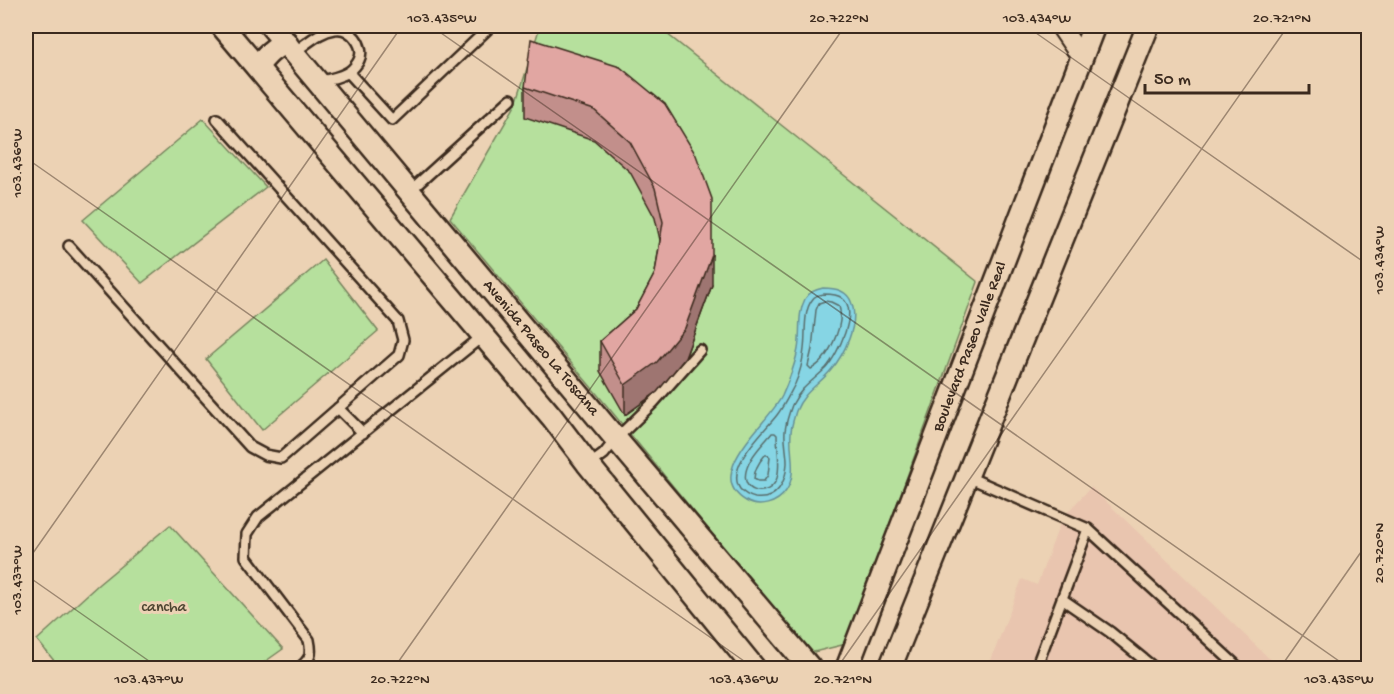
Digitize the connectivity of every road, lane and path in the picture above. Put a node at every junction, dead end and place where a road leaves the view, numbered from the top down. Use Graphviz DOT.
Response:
graph roads {
  1 [pos="222,26"];
  2 [pos="271,26"];
  3 [pos="491,26"];
  4 [pos="1060,26"];
  5 [pos="1094,26"];
  6 [pos="1148,26"];
  7 [pos="290,47"];
  8 [pos="1082,57"];
  9 [pos="257,67"];
  10 [pos="349,72"];
  11 [pos="326,90"];
  12 [pos="511,99"];
  13 [pos="218,119"];
  14 [pos="301,119"];
  15 [pos="410,191"];
  16 [pos="69,246"];
  17 [pos="483,335"];
  18 [pos="700,350"];
  19 [pos="579,394"];
  20 [pos="338,408"];
  21 [pos="552,417"];
  22 [pos="363,433"];
  23 [pos="616,439"];
  24 [pos="587,463"];
  25 [pos="967,476"];
  26 [pos="1088,529"];
  27 [pos="1062,599"];
  28 [pos="299,669"];
  29 [pos="754,669"];
  30 [pos="810,669"];
  31 [pos="847,669"];
  32 [pos="890,669"];
  33 [pos="1036,669"];
  34 [pos="1152,669"];
  35 [pos="1239,669"];
  1 -- 9 [label="street"];
  2 -- 7 [label="street, Avenida Paseo La Toscana"];
  3 -- 10 [label="lane"];
  4 -- 8 [label="street"];
  5 -- 8 [label="street, Boulevard Paseo Valle Real"];
  6 -- 25 [label="street"];
  7 -- 9 [label="street"];
  7 -- 10 [label="lane"];
  7 -- 11 [label="street, Avenida Paseo La Toscana"];
  8 -- 31 [label="street, Boulevard Paseo Valle Real"];
  9 -- 14 [label="street"];
  10 -- 11 [label="lane"];
  11 -- 14 [label="street"];
  11 -- 15 [label="street, Avenida Paseo La Toscana"];
  12 -- 15 [label="lane"];
  13 -- 20 [label="lane"];
  14 -- 17 [label="street"];
  15 -- 19 [label="street, Avenida Paseo La Toscana"];
  16 -- 20 [label="lane"];
  17 -- 21 [label="street"];
  17 -- 22 [label="lane"];
  18 -- 23 [label="lane"];
  19 -- 21 [label="street"];
  19 -- 23 [label="street, Avenida Paseo La Toscana"];
  20 -- 22 [label="lane"];
  21 -- 24 [label="street"];
  22 -- 28 [label="lane"];
  23 -- 24 [label="lane"];
  23 -- 30 [label="street, Avenida Paseo La Toscana"];
  24 -- 29 [label="street"];
  25 -- 26 [label="lane"];
  25 -- 32 [label="street"];
  26 -- 27 [label="lane"];
  26 -- 35 [label="lane"];
  27 -- 33 [label="lane"];
  27 -- 34 [label="lane"];
}
